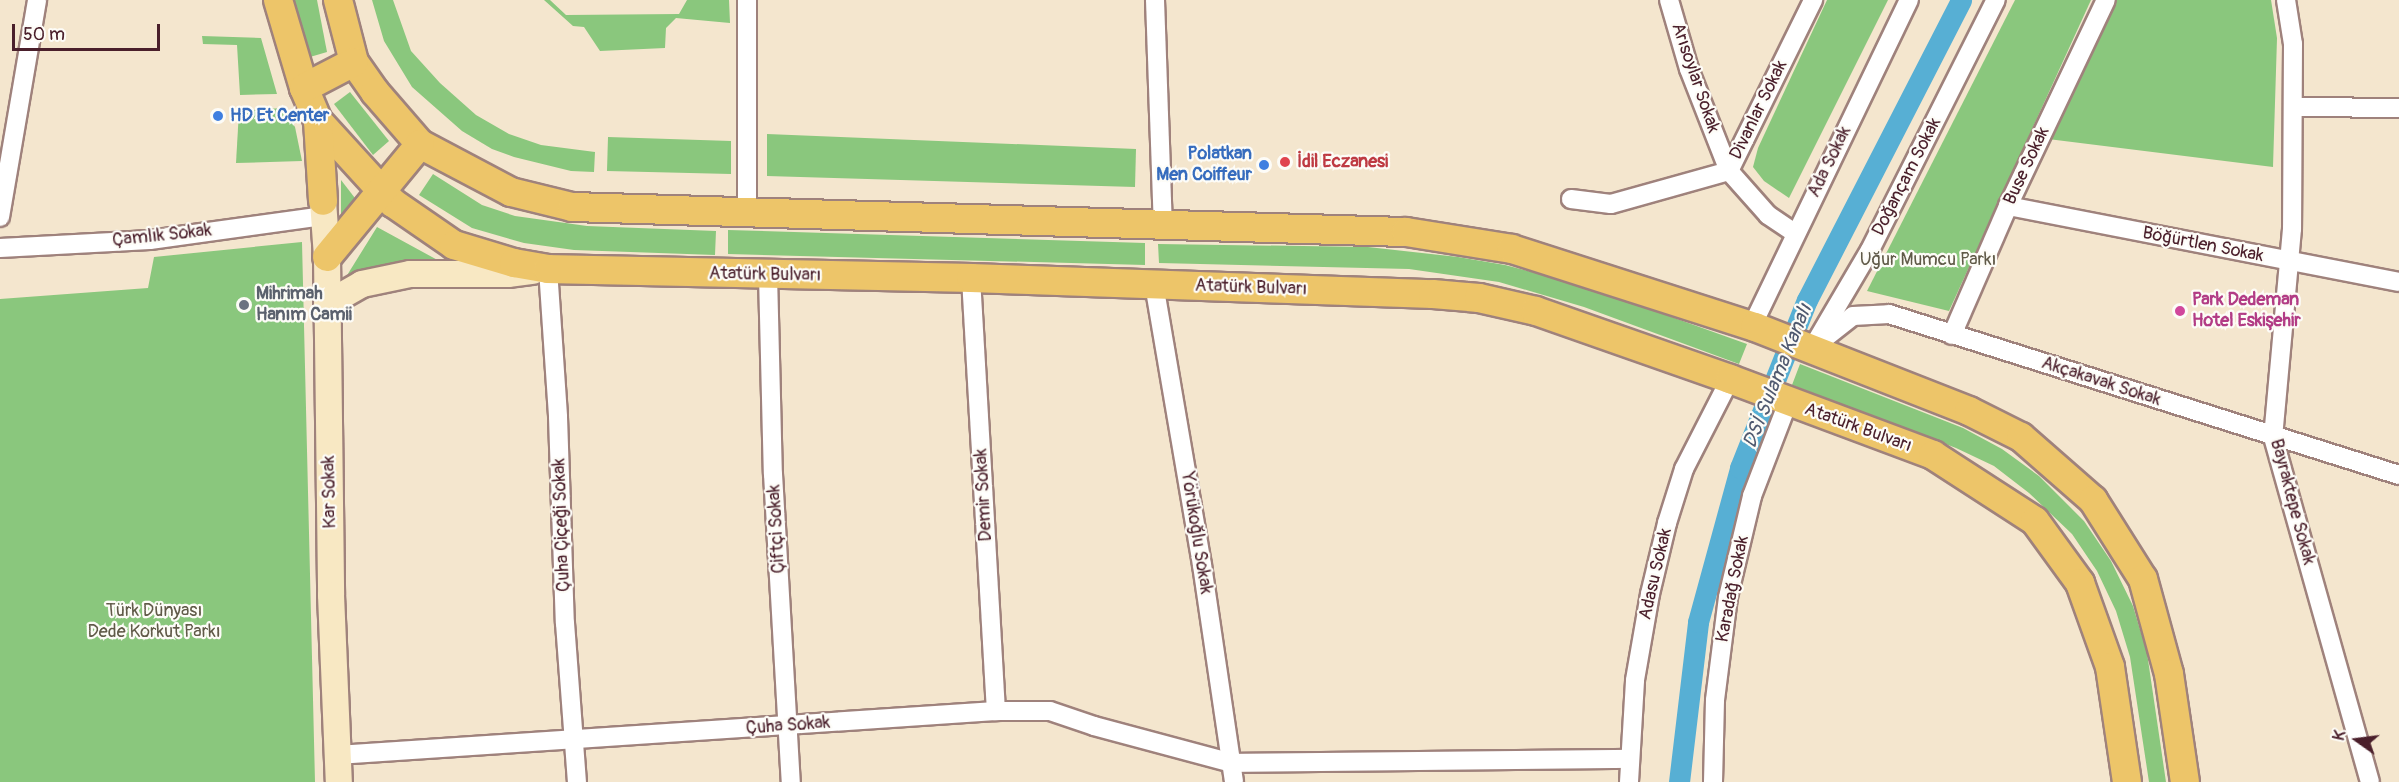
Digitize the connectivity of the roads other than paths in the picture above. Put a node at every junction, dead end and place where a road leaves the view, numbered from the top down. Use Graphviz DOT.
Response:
graph roads {
  1 [pos="37,0"];
  2 [pos="278,0"];
  3 [pos="338,0"];
  4 [pos="747,0"];
  5 [pos="1155,0"];
  6 [pos="1669,0"];
  7 [pos="1813,0"];
  8 [pos="1909,0"];
  9 [pos="1996,0"];
  10 [pos="2106,0"];
  11 [pos="2286,0"];
  12 [pos="354,62"];
  13 [pos="304,88"];
  14 [pos="2293,107"];
  15 [pos="2399,108"];
  16 [pos="318,121"];
  17 [pos="420,144"];
  18 [pos="1729,171"];
  19 [pos="382,190"];
  20 [pos="1571,200"];
  21 [pos="2008,206"];
  22 [pos="324,209"];
  23 [pos="747,214"];
  24 [pos="0,217"];
  25 [pos="1163,225"];
  26 [pos="1795,233"];
  27 [pos="0,248"];
  28 [pos="327,257"];
  29 [pos="2289,262"];
  30 [pos="548,269"];
  31 [pos="768,275"];
  32 [pos="971,278"];
  33 [pos="2399,282"];
  34 [pos="1154,284"];
  35 [pos="327,304"];
  36 [pos="1753,326"];
  37 [pos="1952,335"];
  38 [pos="1807,348"];
  39 [pos="1732,380"];
  40 [pos="1787,402"];
  41 [pos="2273,437"];
  42 [pos="2399,475"];
  43 [pos="996,711"];
  44 [pos="789,727"];
  45 [pos="573,739"];
  46 [pos="337,755"];
  47 [pos="1629,759"];
  48 [pos="1232,763"];
  49 [pos="339,782"];
  50 [pos="577,782"];
  51 [pos="791,782"];
  52 [pos="1234,782"];
  53 [pos="1629,782"];
  54 [pos="1713,782"];
  55 [pos="2127,782"];
  56 [pos="2185,782"];
  57 [pos="2370,782"];
  1 -- 24 [label="street"];
  2 -- 13 [label="main road, Atatürk Bulvarı"];
  3 -- 12 [label="main road"];
  4 -- 23 [label="street"];
  5 -- 25 [label="street"];
  6 -- 18 [label="street, Arısoylar Sokak"];
  7 -- 18 [label="street, Divanlar Sokak"];
  8 -- 26 [label="street, Ada Sokak"];
  9 -- 38 [label="street, Doğançam Sokak"];
  10 -- 21 [label="street, Buse Sokak"];
  11 -- 14 [label="street, Bayraktepe Sokak"];
  12 -- 13 [label="main road"];
  12 -- 17 [label="main road"];
  13 -- 16 [label="main road, Atatürk Bulvarı"];
  14 -- 15 [label="street"];
  14 -- 29 [label="street, Bayraktepe Sokak"];
  16 -- 19 [label="main road, Atatürk Bulvarı"];
  16 -- 22 [label="main road"];
  17 -- 19 [label="main road"];
  17 -- 23 [label="main road"];
  18 -- 20 [label="street, Divanlar Sokak"];
  18 -- 26 [label="street, Arısoylar Sokak"];
  19 -- 28 [label="main road"];
  19 -- 30 [label="main road, Atatürk Bulvarı"];
  21 -- 29 [label="street, Böğürtlen Sokak"];
  21 -- 37 [label="street, Buse Sokak"];
  22 -- 27 [label="street, Çamlık Sokak"];
  22 -- 28 [label="street, Kar Sokak"];
  23 -- 25 [label="main road"];
  25 -- 36 [label="main road"];
  26 -- 36 [label="street, Ada Sokak"];
  28 -- 35 [label="street, Kar Sokak"];
  29 -- 33 [label="street, Böğürtlen Sokak"];
  29 -- 41 [label="street, Bayraktepe Sokak"];
  30 -- 31 [label="main road, Atatürk Bulvarı"];
  30 -- 35 [label="street"];
  30 -- 45 [label="street, Çuha Çiçeği Sokak"];
  31 -- 32 [label="main road, Atatürk Bulvarı"];
  31 -- 44 [label="street, Çiftçi Sokak"];
  32 -- 34 [label="main road, Atatürk Bulvarı"];
  32 -- 43 [label="street, Demir Sokak"];
  34 -- 39 [label="main road, Atatürk Bulvarı"];
  34 -- 48 [label="street, Yörükoğlu Sokak"];
  35 -- 46 [label="street, Kar Sokak"];
  36 -- 38 [label="main road"];
  37 -- 38 [label="street, Akçakavak Sokak"];
  37 -- 41 [label="street, Akçakavak Sokak"];
  38 -- 56 [label="main road"];
  39 -- 40 [label="main road, Atatürk Bulvarı"];
  39 -- 47 [label="street, Adasu Sokak"];
  40 -- 54 [label="street, Karadağ Sokak"];
  40 -- 55 [label="main road, Atatürk Bulvarı"];
  41 -- 42 [label="street, Akçakavak Sokak"];
  41 -- 57 [label="street, Bayraktepe Sokak"];
  43 -- 44 [label="street, Çuha Sokak"];
  43 -- 48 [label="street, Çuha Sokak"];
  44 -- 45 [label="street, Çuha Sokak"];
  44 -- 51 [label="street, Çiftçi Sokak"];
  45 -- 46 [label="street, Çuha Sokak"];
  45 -- 50 [label="street, Çuha Çiçeği Sokak"];
  46 -- 49 [label="street, Kar Sokak"];
  47 -- 48 [label="street, Çuha Sokak"];
  47 -- 53 [label="street, Adasu Sokak"];
  48 -- 52 [label="street, Yörükoğlu Sokak"];
}
